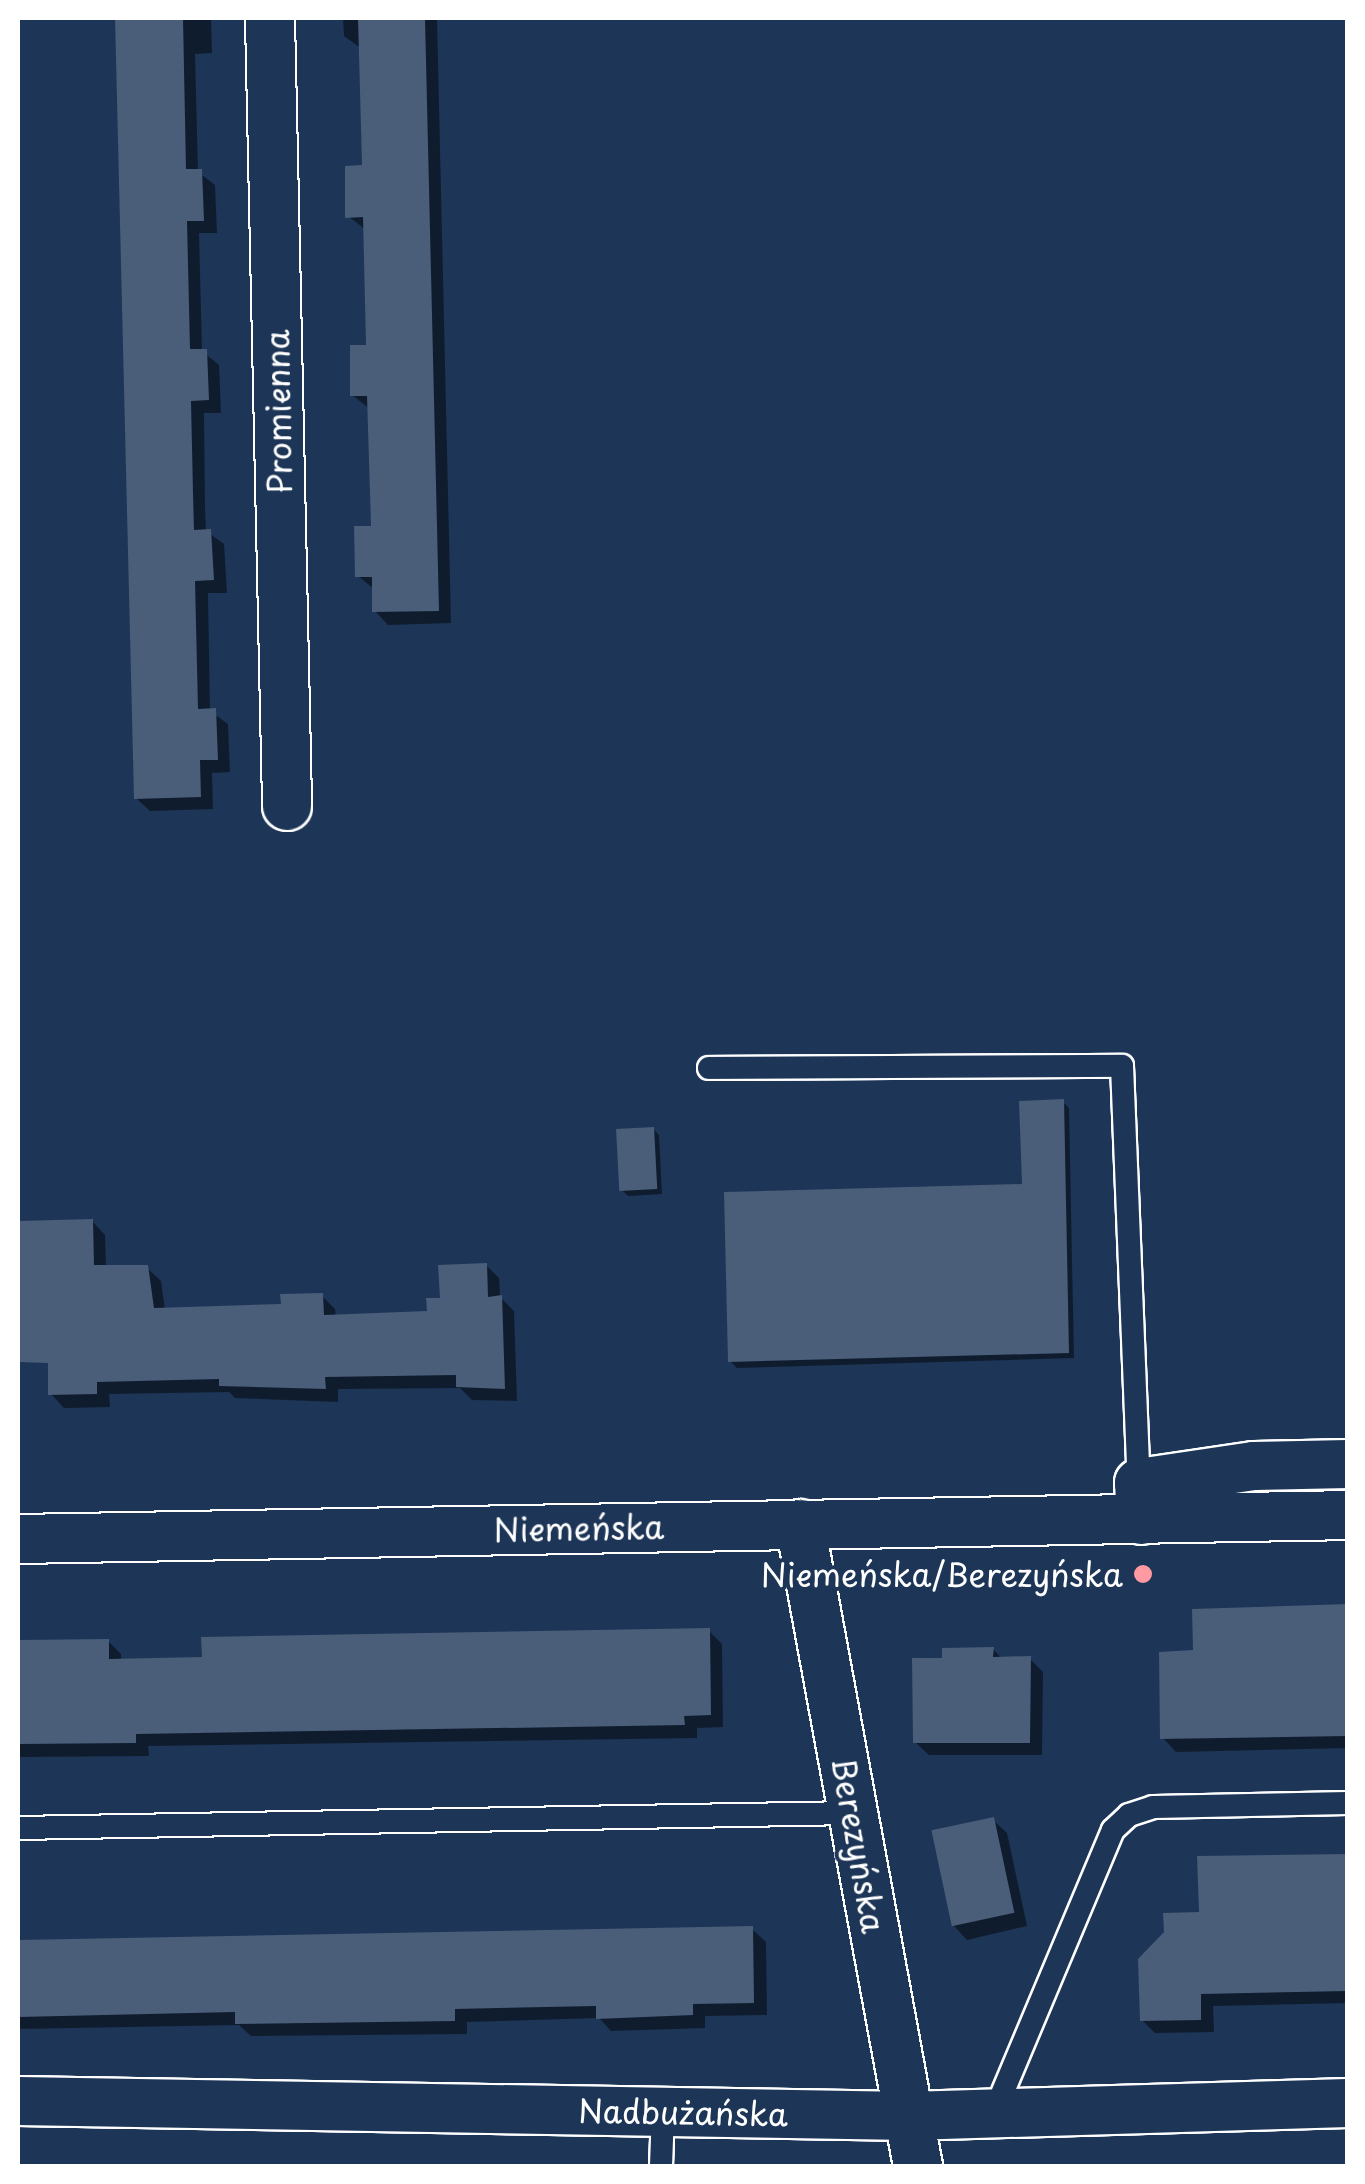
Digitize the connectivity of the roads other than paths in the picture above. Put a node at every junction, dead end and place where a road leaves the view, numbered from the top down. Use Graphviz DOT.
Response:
graph roads {
  1 [pos="270,18"];
  2 [pos="287,806"];
  3 [pos="710,1068"];
  4 [pos="1348,1464"];
  5 [pos="1140,1501"];
  6 [pos="1348,1514"];
  7 [pos="800,1524"];
  8 [pos="18,1538"];
  9 [pos="1348,1804"];
  10 [pos="853,1813"];
  11 [pos="18,1828"];
  12 [pos="18,2102"];
  13 [pos="1348,2104"];
  14 [pos="663,2112"];
  15 [pos="994,2113"];
  16 [pos="908,2116"];
  17 [pos="661,2166"];
  18 [pos="918,2166"];
  1 -- 2 [label="street, Promienna"];
  3 -- 5 [label="lane"];
  4 -- 5 [label="street, Niemeńska"];
  5 -- 6 [label="street, Niemeńska"];
  5 -- 7 [label="street, Niemeńska"];
  7 -- 8 [label="street, Niemeńska"];
  7 -- 10 [label="street, Berezyńska"];
  9 -- 15 [label="lane"];
  10 -- 11 [label="lane"];
  10 -- 16 [label="street, Berezyńska"];
  12 -- 14 [label="street, Nadbużańska"];
  13 -- 15 [label="street, Nadbużańska"];
  14 -- 16 [label="street, Nadbużańska"];
  14 -- 17 [label="lane"];
  15 -- 16 [label="street, Nadbużańska"];
  16 -- 18 [label="street, Berezyńska"];
}
